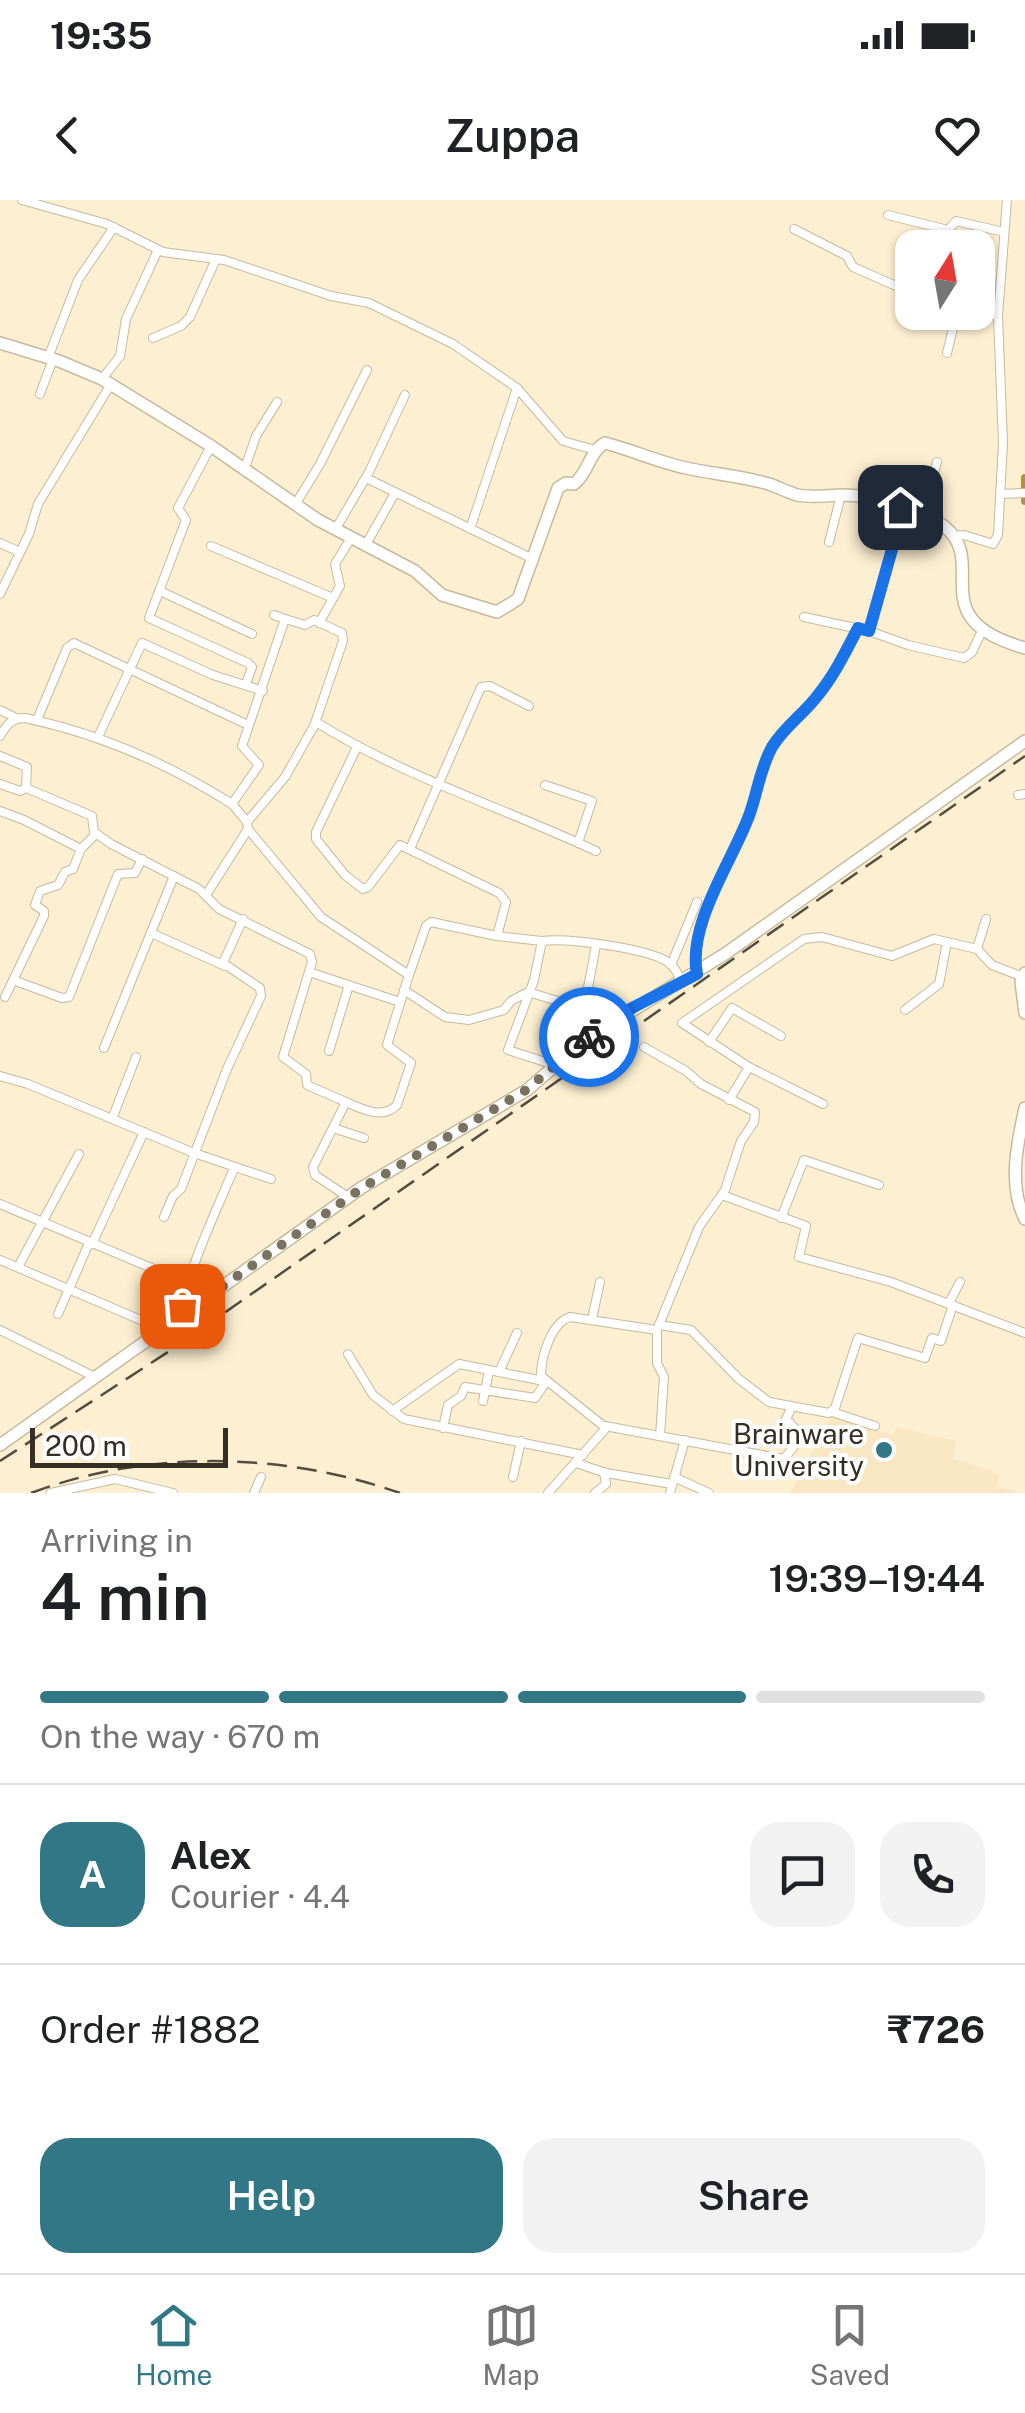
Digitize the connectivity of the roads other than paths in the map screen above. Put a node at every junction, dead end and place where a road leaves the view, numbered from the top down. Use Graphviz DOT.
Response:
graph roads {
  1 [pos="22,200"];
  2 [pos="62,200"];
  3 [pos="1007,200"];
  4 [pos="58,211"];
  5 [pos="888,215"];
  6 [pos="114,227"];
  7 [pos="794,229"];
  8 [pos="1004,232"];
  9 [pos="158,250"];
  10 [pos="216,259"];
  11 [pos="895,286"];
  12 [pos="995,315"];
  13 [pos="998,316"];
  14 [pos="953,330"];
  15 [pos="152,338"];
  16 [pos="0,343"];
  17 [pos="947,353"];
  18 [pos="51,359"];
  19 [pos="367,370"];
  20 [pos="107,382"];
  21 [pos="517,388"];
  22 [pos="40,394"];
  23 [pos="406,394"];
  24 [pos="277,402"];
  25 [pos="211,446"];
  26 [pos="595,450"];
  27 [pos="937,462"];
  28 [pos="244,471"];
  29 [pos="366,478"];
  30 [pos="395,493"];
  31 [pos="1024,493"];
  32 [pos="1000,494"];
  33 [pos="841,495"];
  34 [pos="295,505"];
  35 [pos="903,508"];
  36 [pos="923,515"];
  37 [pos="470,528"];
  38 [pos="336,530"];
  39 [pos="953,536"];
  40 [pos="351,538"];
  41 [pos="829,542"];
  42 [pos="0,543"];
  43 [pos="210,546"];
  44 [pos="366,546"];
  45 [pos="20,552"];
  46 [pos="533,560"];
  47 [pos="160,591"];
  48 [pos="0,594"];
  49 [pos="333,598"];
  50 [pos="274,615"];
  51 [pos="804,617"];
  52 [pos="285,619"];
  53 [pos="319,623"];
  54 [pos="858,628"];
  55 [pos="869,631"];
  56 [pos="982,631"];
  57 [pos="252,634"];
  58 [pos="1025,648"];
  59 [pos="128,670"];
  60 [pos="246,684"];
  61 [pos="262,691"];
  62 [pos="529,706"];
  63 [pos="0,710"];
  64 [pos="16,718"];
  65 [pos="38,720"];
  66 [pos="316,722"];
  67 [pos="248,725"];
  68 [pos="0,736"];
  69 [pos="98,737"];
  70 [pos="1025,741"];
  71 [pos="357,747"];
  72 [pos="0,756"];
  73 [pos="0,784"];
  74 [pos="545,785"];
  75 [pos="438,786"];
  76 [pos="26,788"];
  77 [pos="232,804"];
  78 [pos="0,811"];
  79 [pos="247,826"];
  80 [pos="96,834"];
  81 [pos="578,843"];
  82 [pos="410,849"];
  83 [pos="81,850"];
  84 [pos="596,851"];
  85 [pos="142,859"];
  86 [pos="174,876"];
  87 [pos="206,895"];
  88 [pos="697,902"];
  89 [pos="243,919"];
  90 [pos="986,919"];
  91 [pos="151,933"];
  92 [pos="497,936"];
  93 [pos="542,941"];
  94 [pos="947,942"];
  95 [pos="596,946"];
  96 [pos="977,949"];
  97 [pos="671,964"];
  98 [pos="227,967"];
  99 [pos="309,972"];
  100 [pos="697,974"];
  101 [pos="409,975"];
  102 [pos="1024,975"];
  103 [pos="13,980"];
  104 [pos="681,982"];
  105 [pos="349,985"];
  106 [pos="404,990"];
  107 [pos="528,992"];
  108 [pos="5,997"];
  109 [pos="400,1002"];
  110 [pos="905,1010"];
  111 [pos="1025,1013"];
  112 [pos="780,1036"];
  113 [pos="709,1042"];
  114 [pos="644,1047"];
  115 [pos="104,1048"];
  116 [pos="329,1050"];
  117 [pos="136,1058"];
  118 [pos="558,1066"];
  119 [pos="749,1067"];
  120 [pos="0,1076"];
  121 [pos="729,1100"];
  122 [pos="346,1102"];
  123 [pos="823,1104"];
  124 [pos="1025,1108"];
  125 [pos="112,1119"];
  126 [pos="333,1128"];
  127 [pos="144,1132"];
  128 [pos="364,1138"];
  129 [pos="194,1153"];
  130 [pos="79,1154"];
  131 [pos="234,1168"];
  132 [pos="270,1179"];
  133 [pos="879,1185"];
  134 [pos="722,1195"];
  135 [pos="348,1198"];
  136 [pos="0,1204"];
  137 [pos="164,1217"];
  138 [pos="781,1218"];
  139 [pos="1025,1220"];
  140 [pos="44,1223"];
  141 [pos="90,1244"];
  142 [pos="0,1260"];
  143 [pos="18,1267"];
  144 [pos="600,1282"];
  145 [pos="960,1282"];
  146 [pos="188,1283"];
  147 [pos="69,1290"];
  148 [pos="951,1304"];
  149 [pos="185,1313"];
  150 [pos="58,1314"];
  151 [pos="592,1319"];
  152 [pos="658,1327"];
  153 [pos="162,1329"];
  154 [pos="0,1330"];
  155 [pos="517,1333"];
  156 [pos="1025,1333"];
  157 [pos="348,1354"];
  158 [pos="494,1371"];
  159 [pos="95,1377"];
  160 [pos="547,1382"];
  161 [pos="486,1390"];
  162 [pos="483,1401"];
  163 [pos="792,1407"];
  164 [pos="392,1411"];
  165 [pos="832,1412"];
  166 [pos="605,1426"];
  167 [pos="875,1426"];
  168 [pos="443,1428"];
  169 [pos="660,1436"];
  170 [pos="684,1440"];
  171 [pos="521,1441"];
  172 [pos="0,1445"];
  173 [pos="579,1459"];
  174 [pos="604,1472"];
  175 [pos="513,1476"];
  176 [pos="261,1477"];
  177 [pos="672,1485"];
  178 [pos="144,1490"];
  179 [pos="553,1491"];
  180 [pos="51,1493"];
  181 [pos="172,1493"];
  182 [pos="254,1493"];
  183 [pos="595,1493"];
  184 [pos="709,1493"];
  1 -- 4 [label="street"];
  2 -- 4 [label="street"];
  3 -- 8 [label="street"];
  4 -- 6 [label="street"];
  5 -- 8 [label="street"];
  6 -- 9 [label="street"];
  6 -- 18 [label="street"];
  7 -- 11 [label="street"];
  8 -- 13 [label="street"];
  9 -- 10 [label="street"];
  9 -- 20 [label="street"];
  10 -- 15 [label="street"];
  10 -- 21 [label="street"];
  12 -- 13 [label="street"];
  13 -- 32 [label="street"];
  14 -- 17 [label="street"];
  16 -- 18 [label="street"];
  18 -- 20 [label="street"];
  18 -- 22 [label="street"];
  19 -- 34 [label="street"];
  20 -- 25 [label="street"];
  20 -- 45 [label="street"];
  21 -- 26 [label="street"];
  21 -- 37 [label="street"];
  23 -- 29 [label="street"];
  24 -- 28 [label="street"];
  25 -- 28 [label="street"];
  25 -- 47 [label="street"];
  26 -- 33 [label="street"];
  26 -- 46 [label="street"];
  27 -- 36 [label="street"];
  28 -- 34 [label="street"];
  29 -- 30 [label="street"];
  29 -- 38 [label="street"];
  30 -- 37 [label="street"];
  30 -- 44 [label="street"];
  31 -- 32 [label="street"];
  32 -- 39 [label="street"];
  33 -- 35 [label="street"];
  33 -- 41 [label="street"];
  34 -- 38 [label="street"];
  35 -- 36 [label="street"];
  35 -- 55 [label="street"];
  36 -- 39 [label="street"];
  37 -- 46 [label="street"];
  38 -- 40 [label="street"];
  39 -- 56 [label="street"];
  40 -- 44 [label="street"];
  40 -- 49 [label="street"];
  42 -- 45 [label="street"];
  43 -- 49 [label="street"];
  44 -- 46 [label="street"];
  45 -- 48 [label="street"];
  47 -- 57 [label="street"];
  47 -- 60 [label="street"];
  49 -- 53 [label="street"];
  50 -- 52 [label="street"];
  51 -- 54 [label="street"];
  52 -- 53 [label="street"];
  52 -- 61 [label="street"];
  53 -- 66 [label="street"];
  54 -- 55 [label="street"];
  54 -- 100 [label="street"];
  55 -- 56 [label="street"];
  56 -- 58 [label="street"];
  59 -- 60 [label="street"];
  59 -- 65 [label="street"];
  59 -- 67 [label="street"];
  59 -- 69 [label="street"];
  60 -- 61 [label="street"];
  61 -- 67 [label="street"];
  62 -- 75 [label="street"];
  63 -- 64 [label="street"];
  64 -- 65 [label="street"];
  64 -- 68 [label="street"];
  65 -- 69 [label="street"];
  66 -- 71 [label="street"];
  66 -- 79 [label="street"];
  67 -- 77 [label="street"];
  69 -- 77 [label="street"];
  70 -- 100 [label="street"];
  71 -- 75 [label="street"];
  71 -- 82 [label="street"];
  72 -- 76 [label="street"];
  73 -- 76 [label="street"];
  74 -- 81 [label="street"];
  75 -- 81 [label="street"];
  75 -- 82 [label="street"];
  76 -- 80 [label="street"];
  77 -- 79 [label="street"];
  78 -- 83 [label="street"];
  79 -- 87 [label="street"];
  79 -- 101 [label="street"];
  80 -- 83 [label="street"];
  80 -- 85 [label="street"];
  81 -- 84 [label="street"];
  82 -- 92 [label="street"];
  83 -- 103 [label="street"];
  85 -- 86 [label="street"];
  85 -- 103 [label="street"];
  86 -- 87 [label="street"];
  86 -- 91 [label="street"];
  87 -- 89 [label="street"];
  88 -- 97 [label="street"];
  89 -- 98 [label="street"];
  89 -- 99 [label="street"];
  90 -- 96 [label="street"];
  91 -- 98 [label="street"];
  91 -- 115 [label="street"];
  92 -- 93 [label="street"];
  92 -- 101 [label="street"];
  93 -- 95 [label="street"];
  93 -- 107 [label="street"];
  94 -- 96 [label="street"];
  94 -- 110 [label="street"];
  94 -- 113 [label="street"];
  95 -- 97 [label="street"];
  95 -- 107 [label="street"];
  96 -- 102 [label="street"];
  97 -- 104 [label="street"];
  98 -- 129 [label="street"];
  99 -- 105 [label="street"];
  99 -- 122 [label="street"];
  100 -- 104 [label="street"];
  101 -- 106 [label="street"];
  102 -- 111 [label="street"];
  103 -- 108 [label="street"];
  104 -- 118 [label="street"];
  105 -- 109 [label="street"];
  105 -- 116 [label="street"];
  106 -- 107 [label="street"];
  106 -- 109 [label="street"];
  107 -- 118 [label="street"];
  109 -- 122 [label="street"];
  112 -- 113 [label="street"];
  113 -- 119 [label="street"];
  114 -- 121 [label="street"];
  117 -- 125 [label="street"];
  118 -- 135 [label="street"];
  119 -- 121 [label="street"];
  119 -- 123 [label="street"];
  120 -- 125 [label="street"];
  121 -- 134 [label="street"];
  122 -- 126 [label="street"];
  124 -- 139 [label="street"];
  125 -- 127 [label="street"];
  126 -- 128 [label="street"];
  126 -- 135 [label="street"];
  127 -- 129 [label="street"];
  127 -- 141 [label="street"];
  129 -- 131 [label="street"];
  129 -- 137 [label="street"];
  130 -- 140 [label="street"];
  131 -- 132 [label="street"];
  131 -- 146 [label="street"];
  133 -- 138 [label="street"];
  134 -- 138 [label="street"];
  134 -- 152 [label="street"];
  135 -- 149 [label="street"];
  136 -- 140 [label="street"];
  138 -- 148 [label="street"];
  140 -- 141 [label="street"];
  140 -- 143 [label="street"];
  141 -- 146 [label="street"];
  141 -- 147 [label="street"];
  142 -- 143 [label="street"];
  143 -- 147 [label="street"];
  144 -- 151 [label="street"];
  145 -- 148 [label="street"];
  146 -- 149 [label="street"];
  147 -- 150 [label="street"];
  147 -- 153 [label="street"];
  148 -- 156 [label="street"];
  148 -- 165 [label="street"];
  149 -- 153 [label="street"];
  151 -- 152 [label="street"];
  151 -- 160 [label="street"];
  152 -- 163 [label="street"];
  152 -- 169 [label="street"];
  153 -- 159 [label="street"];
  154 -- 159 [label="street"];
  155 -- 158 [label="street"];
  157 -- 164 [label="street"];
  158 -- 160 [label="street"];
  158 -- 161 [label="street"];
  158 -- 164 [label="street"];
  159 -- 172 [label="street"];
  160 -- 161 [label="street"];
  160 -- 166 [label="street"];
  161 -- 162 [label="street"];
  161 -- 168 [label="street"];
  163 -- 165 [label="street"];
  163 -- 170 [label="street"];
  164 -- 168 [label="street"];
  165 -- 167 [label="street"];
  166 -- 169 [label="street"];
  166 -- 173 [label="street"];
  168 -- 171 [label="street"];
  169 -- 170 [label="street"];
  170 -- 177 [label="street"];
  171 -- 173 [label="street"];
  171 -- 175 [label="street"];
  173 -- 174 [label="street"];
  173 -- 179 [label="street"];
  174 -- 177 [label="street"];
  174 -- 183 [label="street"];
  176 -- 182 [label="street"];
  177 -- 184 [label="street"];
  178 -- 180 [label="street"];
  178 -- 181 [label="street"];
}
